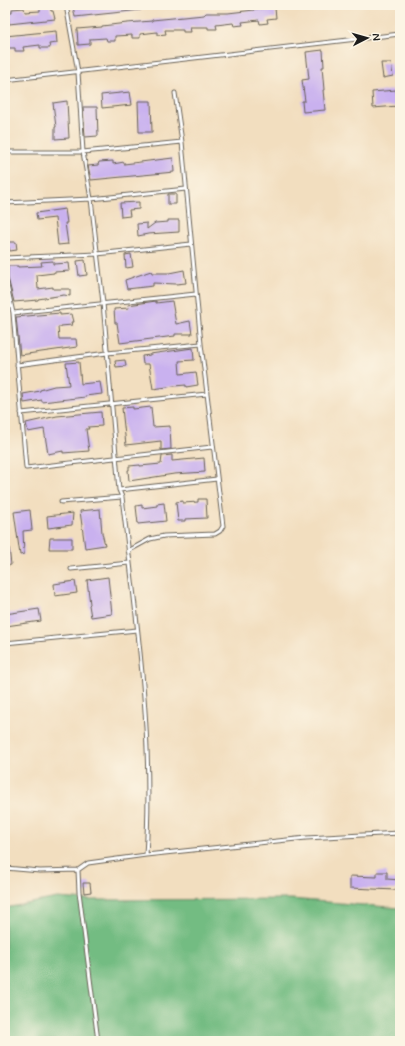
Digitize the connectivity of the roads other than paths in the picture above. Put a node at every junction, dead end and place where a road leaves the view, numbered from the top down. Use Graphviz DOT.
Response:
graph roads {
  1 [pos="66,5"];
  2 [pos="400,34"];
  3 [pos="78,72"];
  4 [pos="5,80"];
  5 [pos="175,93"];
  6 [pos="182,142"];
  7 [pos="5,152"];
  8 [pos="83,152"];
  9 [pos="186,188"];
  10 [pos="91,199"];
  11 [pos="5,204"];
  12 [pos="191,244"];
  13 [pos="97,254"];
  14 [pos="5,258"];
  15 [pos="5,276"];
  16 [pos="196,294"];
  17 [pos="103,303"];
  18 [pos="13,313"];
  19 [pos="201,344"];
  20 [pos="107,353"];
  21 [pos="17,365"];
  22 [pos="207,394"];
  23 [pos="111,403"];
  24 [pos="21,413"];
  25 [pos="212,447"];
  26 [pos="117,458"];
  27 [pos="216,479"];
  28 [pos="119,490"];
  29 [pos="122,497"];
  30 [pos="61,502"];
  31 [pos="128,551"];
  32 [pos="129,563"];
  33 [pos="71,570"];
  34 [pos="137,630"];
  35 [pos="5,643"];
  36 [pos="400,833"];
  37 [pos="146,855"];
  38 [pos="5,868"];
  39 [pos="78,870"];
  40 [pos="98,1041"];
  1 -- 3 [label="lane"];
  2 -- 3 [label="lane"];
  3 -- 4 [label="lane"];
  3 -- 8 [label="lane"];
  5 -- 6 [label="lane"];
  6 -- 8 [label="lane"];
  6 -- 9 [label="lane"];
  7 -- 8 [label="lane"];
  8 -- 10 [label="lane"];
  9 -- 10 [label="lane"];
  9 -- 12 [label="lane"];
  10 -- 11 [label="lane"];
  10 -- 13 [label="lane"];
  12 -- 13 [label="lane"];
  12 -- 16 [label="lane"];
  13 -- 14 [label="lane"];
  13 -- 17 [label="lane"];
  15 -- 18 [label="lane"];
  16 -- 17 [label="lane"];
  16 -- 19 [label="lane"];
  17 -- 18 [label="lane"];
  17 -- 20 [label="lane"];
  18 -- 21 [label="lane"];
  19 -- 20 [label="lane"];
  19 -- 22 [label="lane"];
  20 -- 21 [label="lane"];
  20 -- 23 [label="lane"];
  21 -- 24 [label="lane"];
  22 -- 23 [label="lane"];
  22 -- 25 [label="lane"];
  23 -- 24 [label="lane"];
  23 -- 26 [label="lane"];
  24 -- 26 [label="lane"];
  25 -- 26 [label="lane"];
  25 -- 27 [label="lane"];
  26 -- 28 [label="lane"];
  27 -- 28 [label="lane"];
  27 -- 31 [label="lane"];
  28 -- 29 [label="lane"];
  29 -- 30 [label="lane"];
  29 -- 31 [label="lane"];
  31 -- 32 [label="lane"];
  32 -- 33 [label="lane"];
  32 -- 34 [label="lane"];
  34 -- 35 [label="lane"];
  34 -- 37 [label="lane"];
  36 -- 37 [label="lane"];
  37 -- 39 [label="lane"];
  38 -- 39 [label="lane"];
  39 -- 40 [label="lane"];
}
